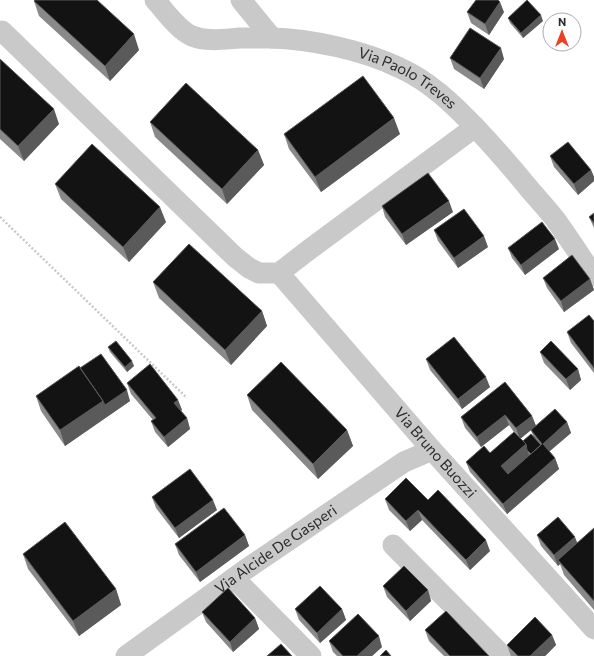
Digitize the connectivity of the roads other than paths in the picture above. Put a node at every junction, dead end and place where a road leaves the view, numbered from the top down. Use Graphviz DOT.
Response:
graph roads {
  1 [pos="155,0"];
  2 [pos="241,0"];
  3 [pos="2,31"];
  4 [pos="272,38"];
  5 [pos="475,127"];
  6 [pos="279,273"];
  7 [pos="594,276"];
  8 [pos="432,450"];
  9 [pos="392,545"];
  10 [pos="234,578"];
  11 [pos="594,629"];
  12 [pos="126,656"];
  13 [pos="311,656"];
  14 [pos="503,656"];
  1 -- 4 [label="street, Via Paolo Treves"];
  2 -- 4 [label="street"];
  3 -- 6 [label="street"];
  4 -- 5 [label="street, Via Paolo Treves"];
  5 -- 6 [label="street"];
  5 -- 7 [label="street, Via Paolo Treves"];
  6 -- 8 [label="street, Via Bruno Buozzi"];
  8 -- 10 [label="street, Via Alcide De Gasperi"];
  8 -- 11 [label="street, Via Bruno Buozzi"];
  9 -- 14 [label="street"];
  10 -- 12 [label="street, Via Alcide De Gasperi"];
  10 -- 13 [label="street"];
}
